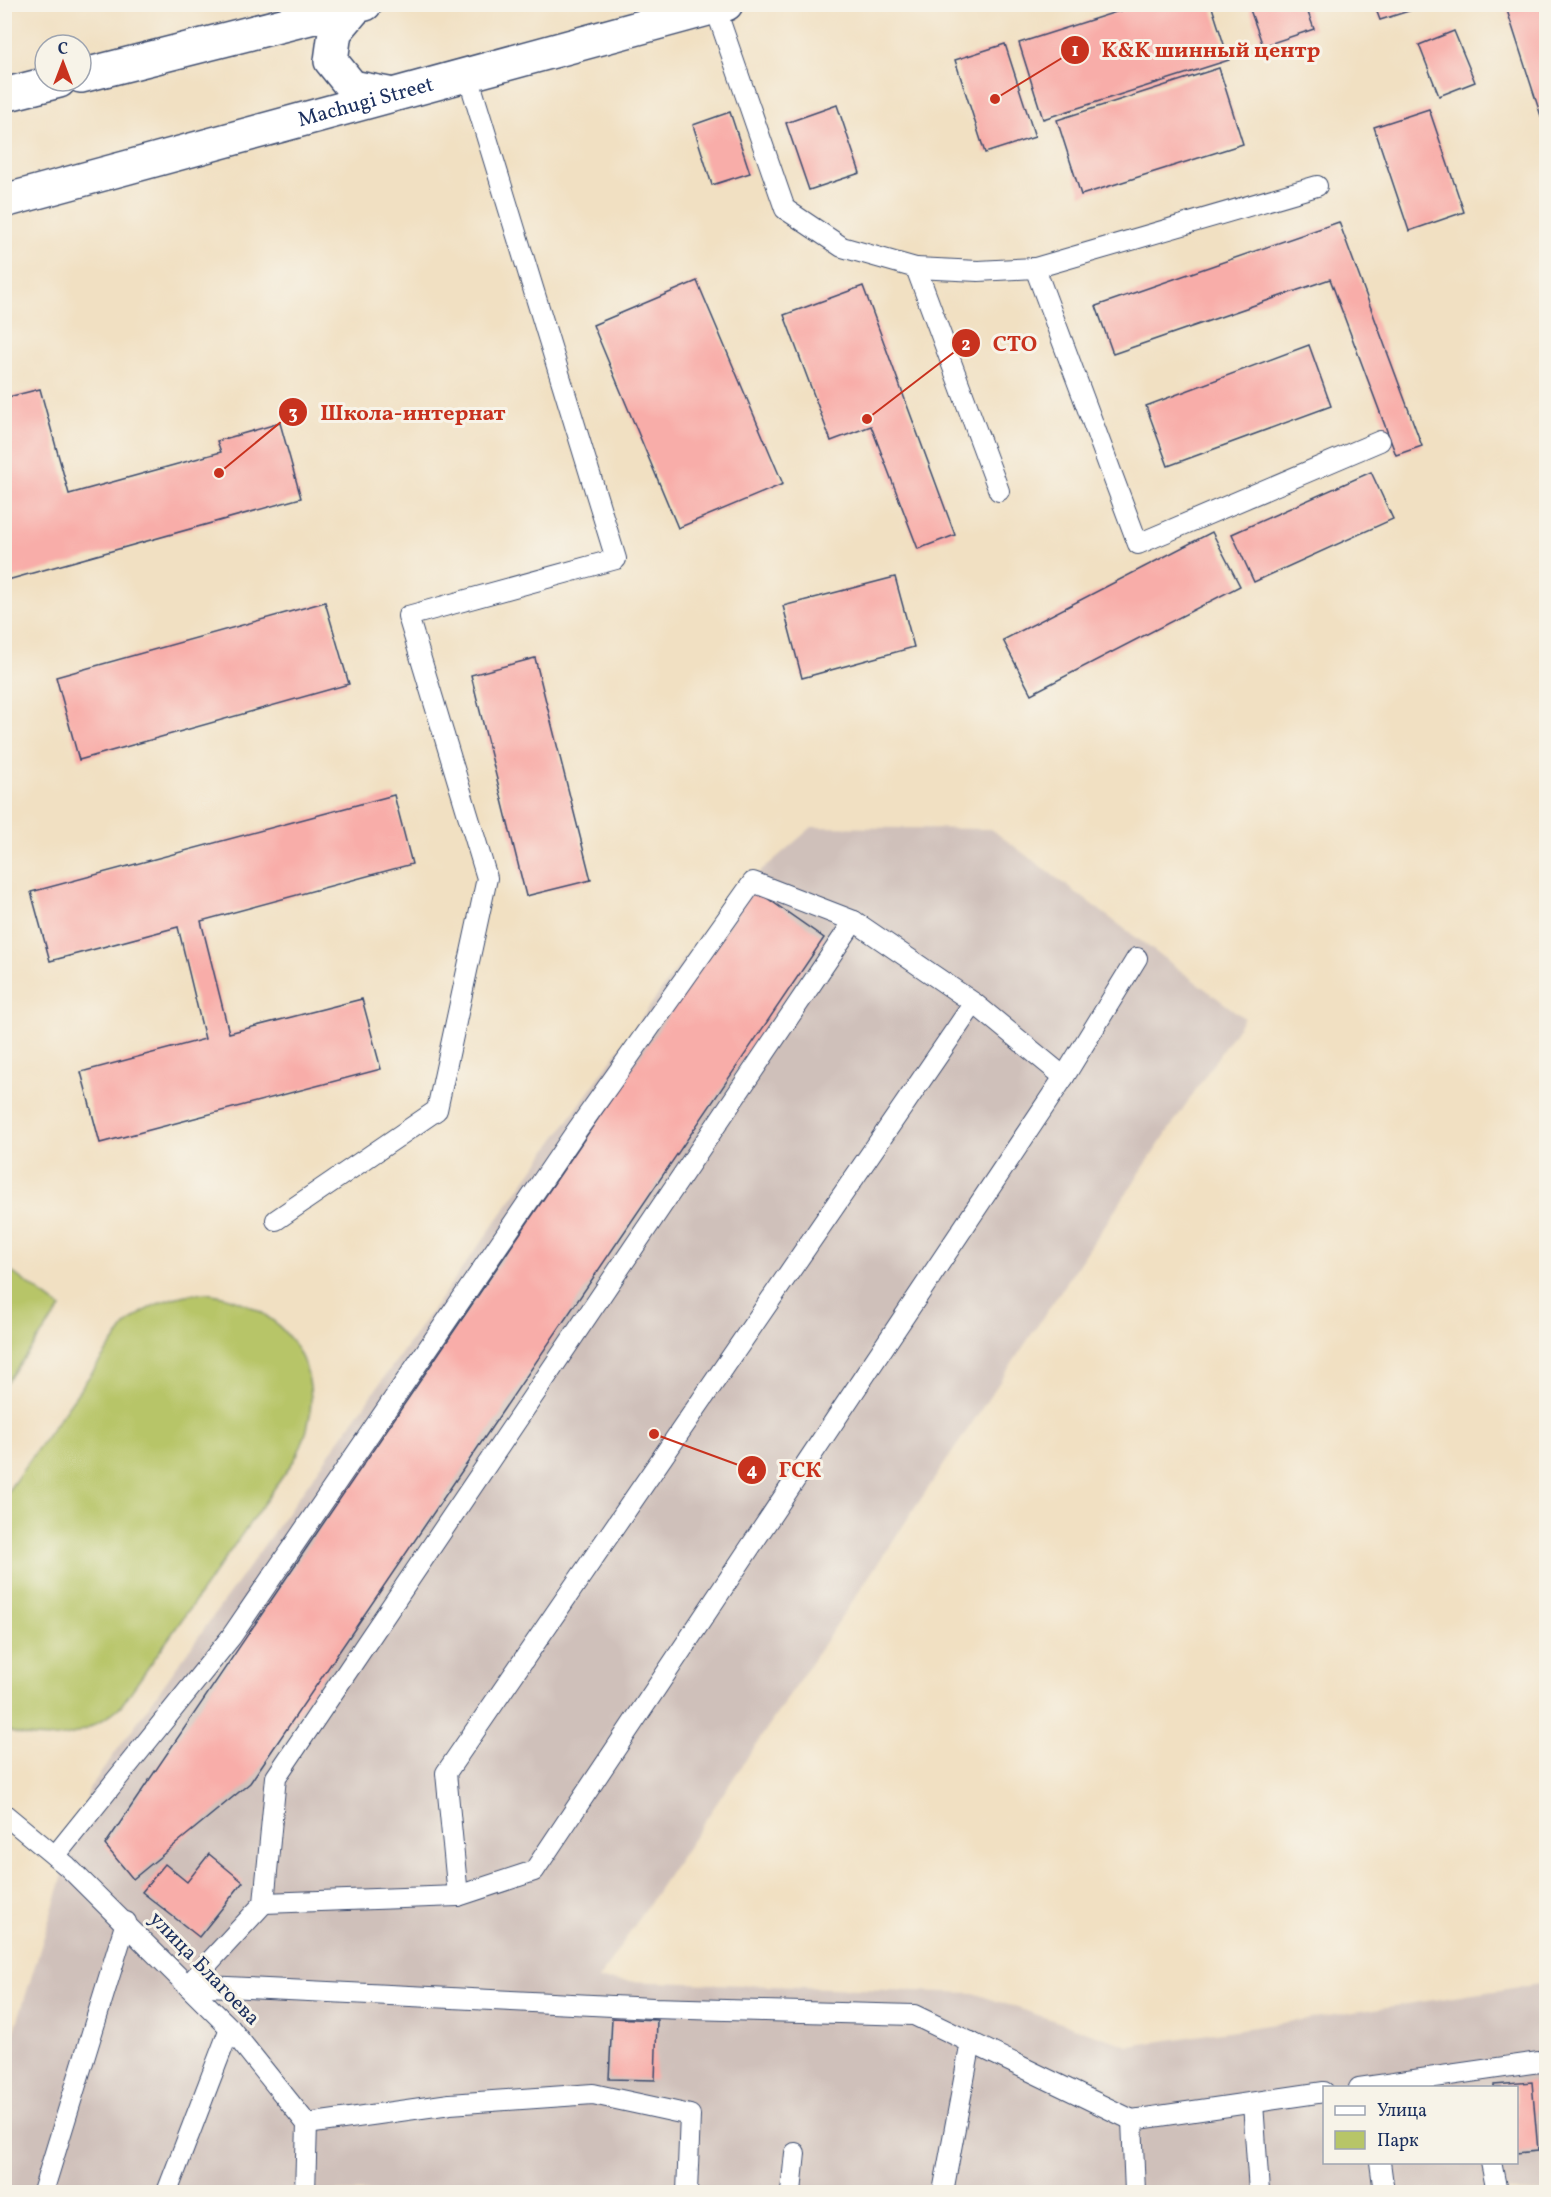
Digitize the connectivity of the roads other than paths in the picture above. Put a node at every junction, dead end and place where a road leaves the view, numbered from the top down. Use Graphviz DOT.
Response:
graph roads {
  1 [pos="361,6"];
  2 [pos="720,6"];
  3 [pos="93,73"];
  4 [pos="468,76"];
  5 [pos="33,88"];
  6 [pos="4,95"];
  7 [pos="390,95"];
  8 [pos="1317,186"];
  9 [pos="4,201"];
  10 [pos="916,268"];
  11 [pos="1035,268"];
  12 [pos="1380,441"];
  13 [pos="999,490"];
  14 [pos="854,921"];
  15 [pos="1137,958"];
  16 [pos="974,1003"];
  17 [pos="1064,1077"];
  18 [pos="276,1220"];
  19 [pos="4,1814"];
  20 [pos="55,1856"];
  21 [pos="458,1896"];
  22 [pos="264,1902"];
  23 [pos="126,1922"];
  24 [pos="189,1985"];
  25 [pos="230,2028"];
  26 [pos="971,2042"];
  27 [pos="1546,2061"];
  28 [pos="1476,2080"];
  29 [pos="1382,2086"];
  30 [pos="1323,2092"];
  31 [pos="1253,2103"];
  32 [pos="1132,2120"];
  33 [pos="307,2124"];
  34 [pos="795,2153"];
  35 [pos="1380,2164"];
  36 [pos="1491,2164"];
  37 [pos="43,2193"];
  38 [pos="167,2193"];
  39 [pos="305,2193"];
  40 [pos="687,2193"];
  41 [pos="791,2193"];
  42 [pos="943,2193"];
  43 [pos="1135,2193"];
  44 [pos="1259,2193"];
  45 [pos="1384,2193"];
  46 [pos="1497,2193"];
  1 -- 3 [label="main road"];
  1 -- 7 [label="main road"];
  2 -- 4 [label="main road, Machugi Street"];
  2 -- 10 [label="lane"];
  4 -- 7 [label="main road, Machugi Street"];
  4 -- 18 [label="lane"];
  5 -- 6 [label="main road"];
  7 -- 9 [label="main road, Machugi Street"];
  8 -- 11 [label="lane"];
  10 -- 11 [label="lane"];
  10 -- 13 [label="lane"];
  11 -- 12 [label="lane"];
  14 -- 16 [label="lane"];
  14 -- 20 [label="lane"];
  14 -- 22 [label="lane"];
  15 -- 17 [label="lane"];
  16 -- 17 [label="lane"];
  16 -- 21 [label="lane"];
  17 -- 21 [label="lane"];
  19 -- 20 [label="lane, улица Благоева"];
  20 -- 23 [label="lane, улица Благоева"];
  21 -- 22 [label="lane"];
  22 -- 24 [label="lane"];
  23 -- 24 [label="lane, улица Благоева"];
  23 -- 37 [label="lane"];
  24 -- 25 [label="lane, улица Благоева"];
  24 -- 26 [label="lane"];
  25 -- 33 [label="lane, улица Благоева"];
  25 -- 38 [label="lane"];
  26 -- 32 [label="lane"];
  26 -- 42 [label="lane"];
  27 -- 28 [label="lane"];
  28 -- 29 [label="lane"];
  30 -- 31 [label="lane"];
  31 -- 32 [label="lane"];
  31 -- 44 [label="lane"];
  32 -- 43 [label="lane"];
  33 -- 39 [label="lane"];
  33 -- 40 [label="lane"];
  34 -- 41 [label="lane"];
  35 -- 45 [label="lane"];
  36 -- 46 [label="lane"];
}
